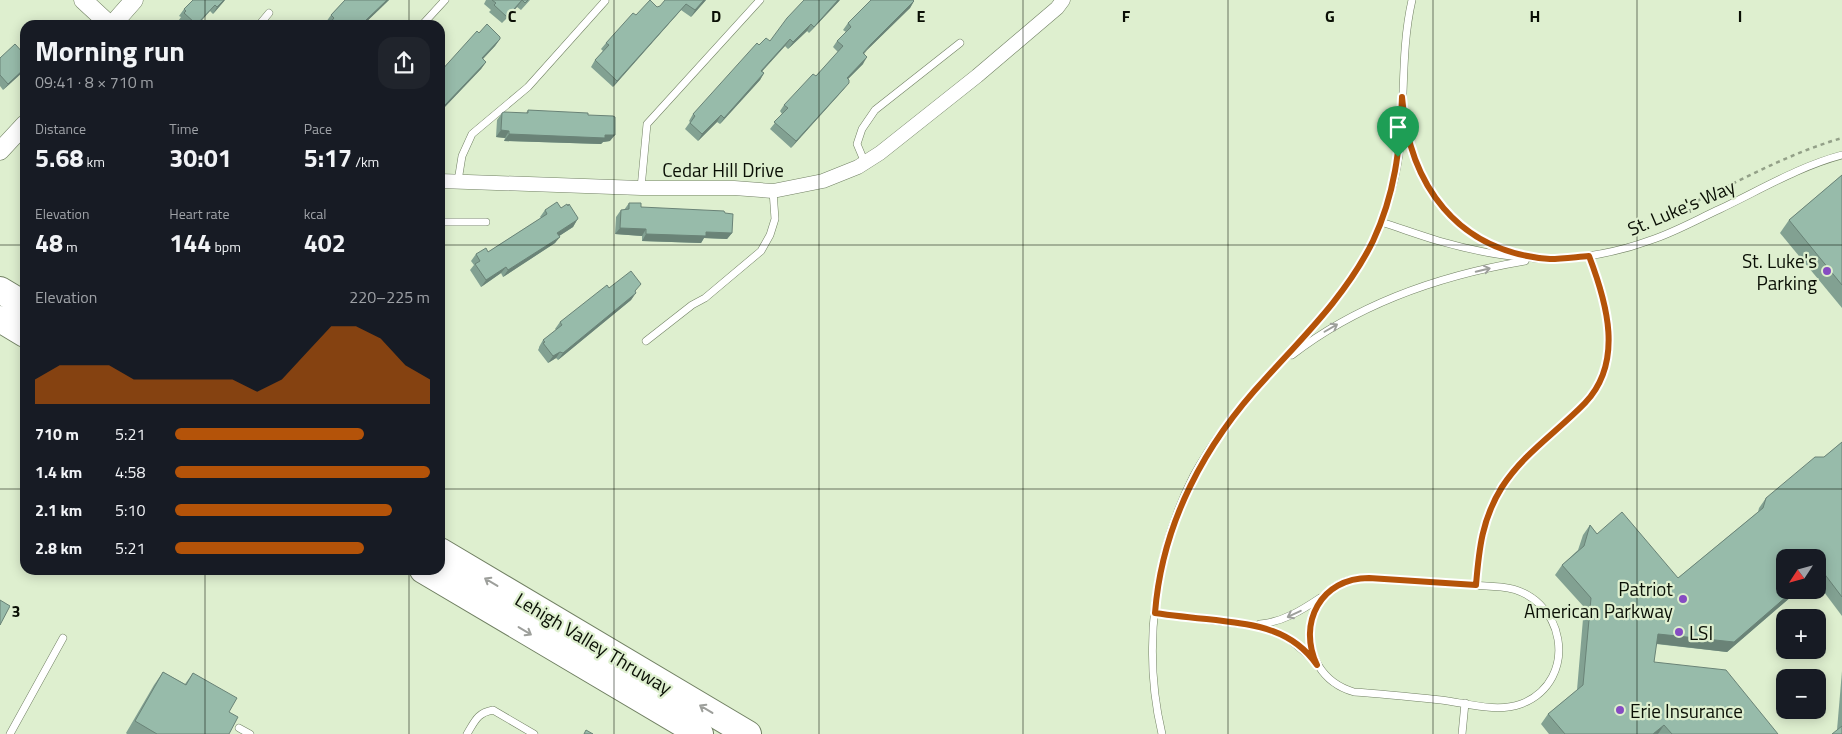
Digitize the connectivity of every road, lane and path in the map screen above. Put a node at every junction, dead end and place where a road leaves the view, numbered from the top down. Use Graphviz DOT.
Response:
graph roads {
  1 [pos="83,0"];
  2 [pos="134,0"];
  3 [pos="445,0"];
  4 [pos="760,0"];
  5 [pos="1063,0"];
  6 [pos="1412,0"];
  7 [pos="605,1"];
  8 [pos="269,13"];
  9 [pos="105,20"];
  10 [pos="116,20"];
  11 [pos="263,20"];
  12 [pos="427,20"];
  13 [pos="960,43"];
  14 [pos="1402,97"];
  15 [pos="20,129"];
  16 [pos="1842,138"];
  17 [pos="0,151"];
  18 [pos="1842,155"];
  19 [pos="865,163"];
  20 [pos="445,181"];
  21 [pos="458,181"];
  22 [pos="641,188"];
  23 [pos="772,191"];
  24 [pos="1694,221"];
  25 [pos="445,222"];
  26 [pos="486,222"];
  27 [pos="1381,222"];
  28 [pos="1589,256"];
  29 [pos="1550,259"];
  30 [pos="0,290"];
  31 [pos="20,302"];
  32 [pos="0,319"];
  33 [pos="20,331"];
  34 [pos="646,341"];
  35 [pos="1265,378"];
  36 [pos="445,554"];
  37 [pos="431,575"];
  38 [pos="1476,585"];
  39 [pos="1329,592"];
  40 [pos="1155,613"];
  41 [pos="1254,625"];
  42 [pos="63,638"];
  43 [pos="1317,665"];
  44 [pos="1465,703"];
  45 [pos="239,728"];
  46 [pos="10,734"];
  47 [pos="250,734"];
  48 [pos="466,734"];
  49 [pos="534,734"];
  50 [pos="700,734"];
  51 [pos="748,734"];
  52 [pos="1162,734"];
  53 [pos="1462,734"];
  1 -- 9 [label="street"];
  2 -- 10 [label="street"];
  3 -- 12 [label="lane"];
  4 -- 22 [label="lane"];
  5 -- 19 [label="street, Cedar Hill Drive"];
  6 -- 14 [label="lane"];
  7 -- 21 [label="lane"];
  8 -- 11 [label="lane"];
  13 -- 19 [label="lane"];
  14 -- 27 [label="lane"];
  14 -- 29 [label="lane"];
  15 -- 17 [label="street"];
  16 -- 24 [label="path"];
  18 -- 24 [label="lane, St. Luke's Way"];
  19 -- 23 [label="street, Cedar Hill Drive"];
  20 -- 21 [label="street, Cedar Hill Drive"];
  21 -- 22 [label="street, Cedar Hill Drive"];
  22 -- 23 [label="street, Cedar Hill Drive"];
  23 -- 34 [label="lane"];
  24 -- 28 [label="lane, St. Luke's Way"];
  25 -- 26 [label="lane"];
  27 -- 29 [label="lane, St. Luke's Way"];
  27 -- 35 [label="lane"];
  28 -- 29 [label="lane, St. Luke's Way"];
  28 -- 38 [label="lane"];
  35 -- 29 [label="lane, one-way"];
  30 -- 31 [label="highway"];
  32 -- 33 [label="highway"];
  35 -- 40 [label="lane"];
  51 -- 36 [label="highway, Lehigh Valley Thruway, one-way"];
  37 -- 50 [label="highway, Lehigh Valley Thruway, one-way"];
  38 -- 39 [label="lane"];
  38 -- 44 [label="lane"];
  39 -- 41 [label="lane, one-way"];
  39 -- 43 [label="lane"];
  40 -- 41 [label="lane"];
  40 -- 52 [label="lane"];
  41 -- 43 [label="lane"];
  42 -- 46 [label="lane"];
  43 -- 44 [label="lane"];
  44 -- 53 [label="lane"];
  45 -- 47 [label="lane"];
  48 -- 49 [label="lane"];
}
